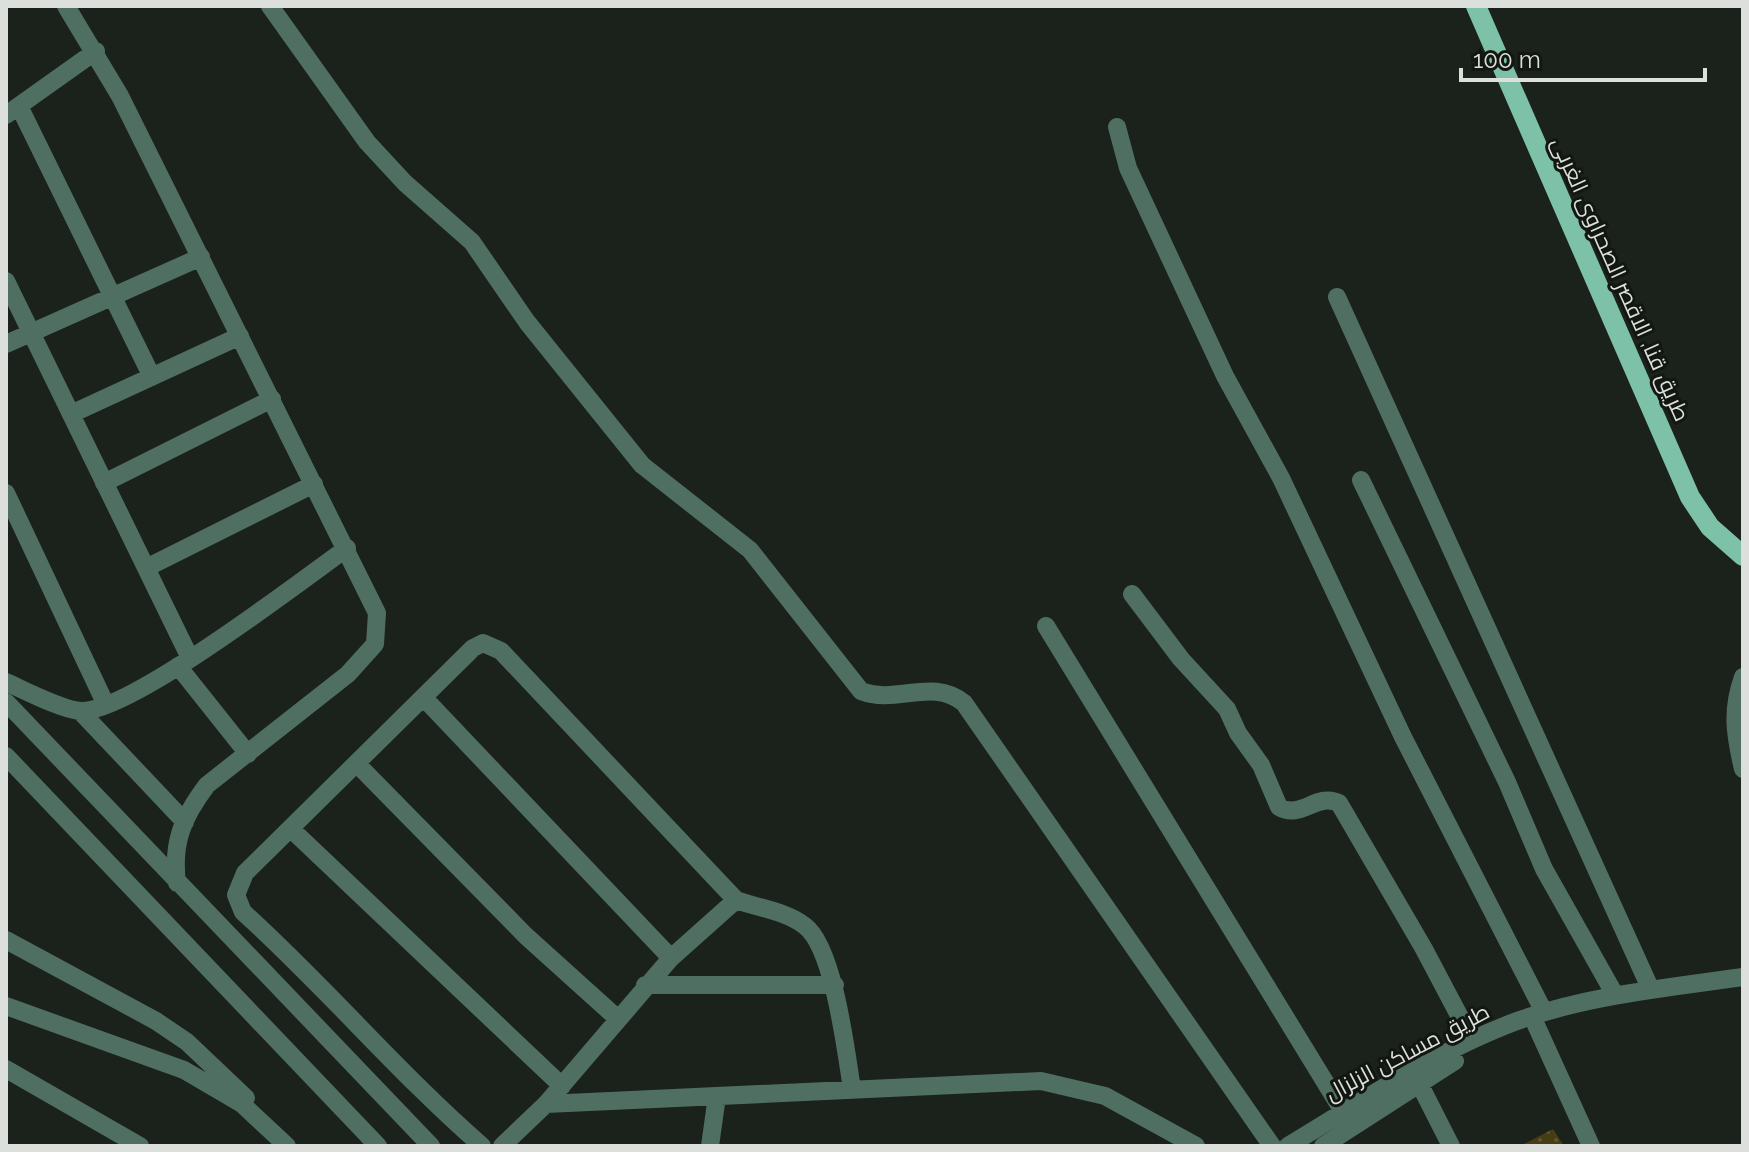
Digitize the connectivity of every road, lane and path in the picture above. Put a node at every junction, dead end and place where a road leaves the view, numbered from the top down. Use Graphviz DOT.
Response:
graph roads {
  1 [pos="66,6"];
  2 [pos="270,6"];
  3 [pos="1476,6"];
  4 [pos="96,51"];
  5 [pos="12,111"];
  6 [pos="1117,127"];
  7 [pos="201,257"];
  8 [pos="6,281"];
  9 [pos="113,297"];
  10 [pos="1337,297"];
  11 [pos="33,333"];
  12 [pos="240,336"];
  13 [pos="6,344"];
  14 [pos="152,377"];
  15 [pos="272,399"];
  16 [pos="71,414"];
  17 [pos="1361,480"];
  18 [pos="104,483"];
  19 [pos="314,484"];
  20 [pos="6,493"];
  21 [pos="347,548"];
  22 [pos="1743,556"];
  23 [pos="146,568"];
  24 [pos="1132,594"];
  25 [pos="1046,626"];
  26 [pos="184,662"];
  27 [pos="1743,677"];
  28 [pos="6,682"];
  29 [pos="424,698"];
  30 [pos="6,702"];
  31 [pos="106,705"];
  32 [pos="80,711"];
  33 [pos="248,754"];
  34 [pos="6,756"];
  35 [pos="357,764"];
  36 [pos="1743,769"];
  37 [pos="185,822"];
  38 [pos="291,829"];
  39 [pos="177,883"];
  40 [pos="736,900"];
  41 [pos="6,940"];
  42 [pos="671,958"];
  43 [pos="1743,977"];
  44 [pos="645,985"];
  45 [pos="835,985"];
  46 [pos="1743,989"];
  47 [pos="1651,990"];
  48 [pos="1615,995"];
  49 [pos="6,1006"];
  50 [pos="618,1019"];
  51 [pos="1540,1019"];
  52 [pos="1472,1040"];
  53 [pos="6,1069"];
  54 [pos="1420,1085"];
  55 [pos="562,1086"];
  56 [pos="852,1089"];
  57 [pos="717,1096"];
  58 [pos="546,1104"];
  59 [pos="1344,1113"];
  60 [pos="255,1117"];
  61 [pos="140,1146"];
  62 [pos="287,1146"];
  63 [pos="378,1146"];
  64 [pos="431,1146"];
  65 [pos="482,1146"];
  66 [pos="502,1146"];
  67 [pos="710,1146"];
  68 [pos="1196,1146"];
  69 [pos="1272,1146"];
  70 [pos="1288,1146"];
  71 [pos="1323,1146"];
  72 [pos="1451,1146"];
  73 [pos="1591,1146"];
  1 -- 4 [label="street"];
  2 -- 69 [label="street"];
  3 -- 22 [label="main road, طريق قنا, الاقصر الصحراوى الغربى"];
  4 -- 5 [label="street"];
  4 -- 7 [label="street"];
  5 -- 9 [label="street"];
  6 -- 51 [label="street"];
  7 -- 9 [label="street"];
  7 -- 12 [label="street"];
  8 -- 11 [label="street"];
  9 -- 11 [label="street"];
  9 -- 14 [label="street"];
  10 -- 47 [label="street"];
  11 -- 13 [label="street"];
  11 -- 16 [label="street"];
  12 -- 14 [label="street"];
  12 -- 15 [label="street"];
  14 -- 16 [label="street"];
  15 -- 18 [label="street"];
  15 -- 19 [label="street"];
  16 -- 18 [label="street"];
  17 -- 48 [label="street"];
  18 -- 23 [label="street"];
  19 -- 21 [label="street"];
  19 -- 23 [label="street"];
  20 -- 31 [label="street"];
  21 -- 26 [label="street"];
  21 -- 33 [label="street"];
  23 -- 26 [label="street"];
  24 -- 52 [label="street"];
  25 -- 59 [label="street"];
  26 -- 31 [label="street"];
  26 -- 33 [label="street"];
  27 -- 36 [label="street"];
  28 -- 32 [label="street"];
  29 -- 35 [label="street"];
  29 -- 40 [label="street"];
  29 -- 42 [label="street"];
  30 -- 39 [label="street"];
  31 -- 32 [label="street"];
  32 -- 37 [label="street"];
  33 -- 37 [label="street"];
  34 -- 63 [label="street"];
  35 -- 38 [label="street"];
  35 -- 50 [label="street"];
  37 -- 39 [label="street"];
  38 -- 55 [label="street"];
  38 -- 65 [label="street"];
  39 -- 64 [label="street"];
  40 -- 42 [label="street"];
  40 -- 45 [label="street"];
  41 -- 60 [label="street"];
  42 -- 44 [label="street"];
  43 -- 47 [label="street, طريق مساكن الزلزال"];
  44 -- 45 [label="street"];
  44 -- 50 [label="street"];
  45 -- 56 [label="street"];
  46 -- 51 [label="street, طريق مساكن الزلزال"];
  47 -- 48 [label="street, طريق مساكن الزلزال"];
  48 -- 51 [label="street, طريق مساكن الزلزال"];
  49 -- 60 [label="street"];
  50 -- 55 [label="street"];
  51 -- 52 [label="street, طريق مساكن الزلزال"];
  51 -- 54 [label="street, طريق مساكن الزلزال"];
  51 -- 73 [label="street"];
  52 -- 59 [label="street, طريق مساكن الزلزال"];
  53 -- 61 [label="street"];
  54 -- 71 [label="street, طريق مساكن الزلزال"];
  54 -- 72 [label="street"];
  55 -- 58 [label="street"];
  56 -- 57 [label="street"];
  56 -- 68 [label="street"];
  57 -- 58 [label="street"];
  57 -- 67 [label="street"];
  58 -- 66 [label="street"];
  59 -- 70 [label="street, طريق مساكن الزلزال"];
  60 -- 62 [label="street"];
}
